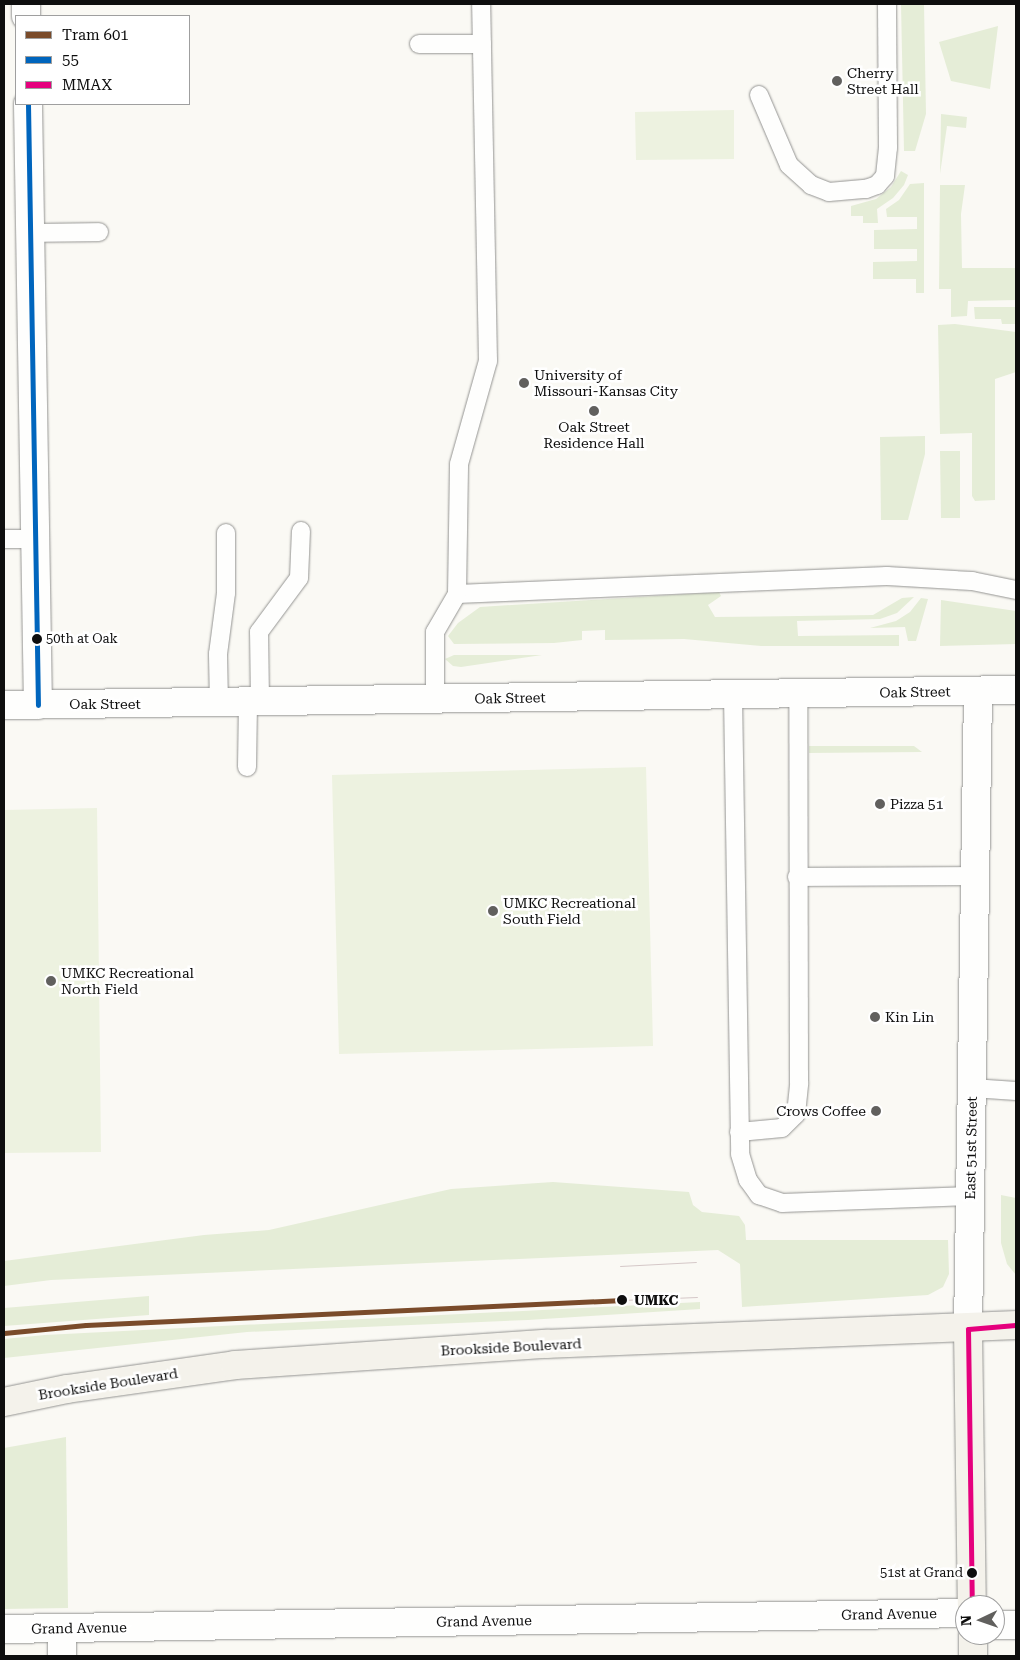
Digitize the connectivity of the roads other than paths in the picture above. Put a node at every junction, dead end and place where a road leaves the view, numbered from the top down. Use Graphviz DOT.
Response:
graph roads {
  1 [pos="481,4"];
  2 [pos="887,4"];
  3 [pos="419,44"];
  4 [pos="482,44"];
  5 [pos="759,95"];
  6 [pos="28,105"];
  7 [pos="99,232"];
  8 [pos="30,233"];
  9 [pos="301,531"];
  10 [pos="226,532"];
  11 [pos="4,539"];
  12 [pos="35,539"];
  13 [pos="1016,590"];
  14 [pos="456,594"];
  15 [pos="1016,690"];
  16 [pos="978,691"];
  17 [pos="798,694"];
  18 [pos="734,695"];
  19 [pos="435,699"];
  20 [pos="254,702"];
  21 [pos="219,703"];
  22 [pos="4,705"];
  23 [pos="38,705"];
  24 [pos="248,767"];
  25 [pos="975,876"];
  26 [pos="797,877"];
  27 [pos="972,1088"];
  28 [pos="1016,1090"];
  29 [pos="739,1132"];
  30 [pos="970,1196"];
  31 [pos="1016,1326"];
  32 [pos="968,1328"];
  33 [pos="5,1401"];
  34 [pos="972,1595"];
  35 [pos="955,1613"];
  36 [pos="62,1628"];
  37 [pos="4,1629"];
  38 [pos="62,1656"];
  1 -- 4 [label="lane"];
  2 -- 5 [label="lane"];
  3 -- 4 [label="lane"];
  4 -- 14 [label="lane"];
  6 -- 8 [label="street"];
  7 -- 8 [label="lane"];
  8 -- 12 [label="street"];
  9 -- 20 [label="lane"];
  10 -- 21 [label="lane"];
  11 -- 12 [label="lane"];
  12 -- 23 [label="street"];
  13 -- 14 [label="lane"];
  14 -- 19 [label="lane"];
  15 -- 16 [label="street, Oak Street"];
  16 -- 17 [label="street, Oak Street"];
  16 -- 25 [label="street, East 51st Street"];
  17 -- 18 [label="street, Oak Street"];
  17 -- 26 [label="lane"];
  18 -- 19 [label="street, Oak Street"];
  18 -- 29 [label="lane"];
  19 -- 20 [label="street, Oak Street"];
  20 -- 21 [label="street, Oak Street"];
  20 -- 24 [label="lane"];
  21 -- 23 [label="street, Oak Street"];
  22 -- 23 [label="street, Oak Street"];
  25 -- 26 [label="lane"];
  25 -- 27 [label="street, East 51st Street"];
  26 -- 29 [label="lane"];
  27 -- 28 [label="lane"];
  27 -- 30 [label="street, East 51st Street"];
  29 -- 30 [label="lane"];
  30 -- 32 [label="street, East 51st Street"];
  31 -- 32 [label="main road, Brookside Boulevard"];
  32 -- 33 [label="main road, Brookside Boulevard"];
  32 -- 34 [label="main road, East 51st Street"];
  35 -- 36 [label="street, Grand Avenue"];
  36 -- 37 [label="street, Grand Avenue"];
  36 -- 38 [label="street"];
}
